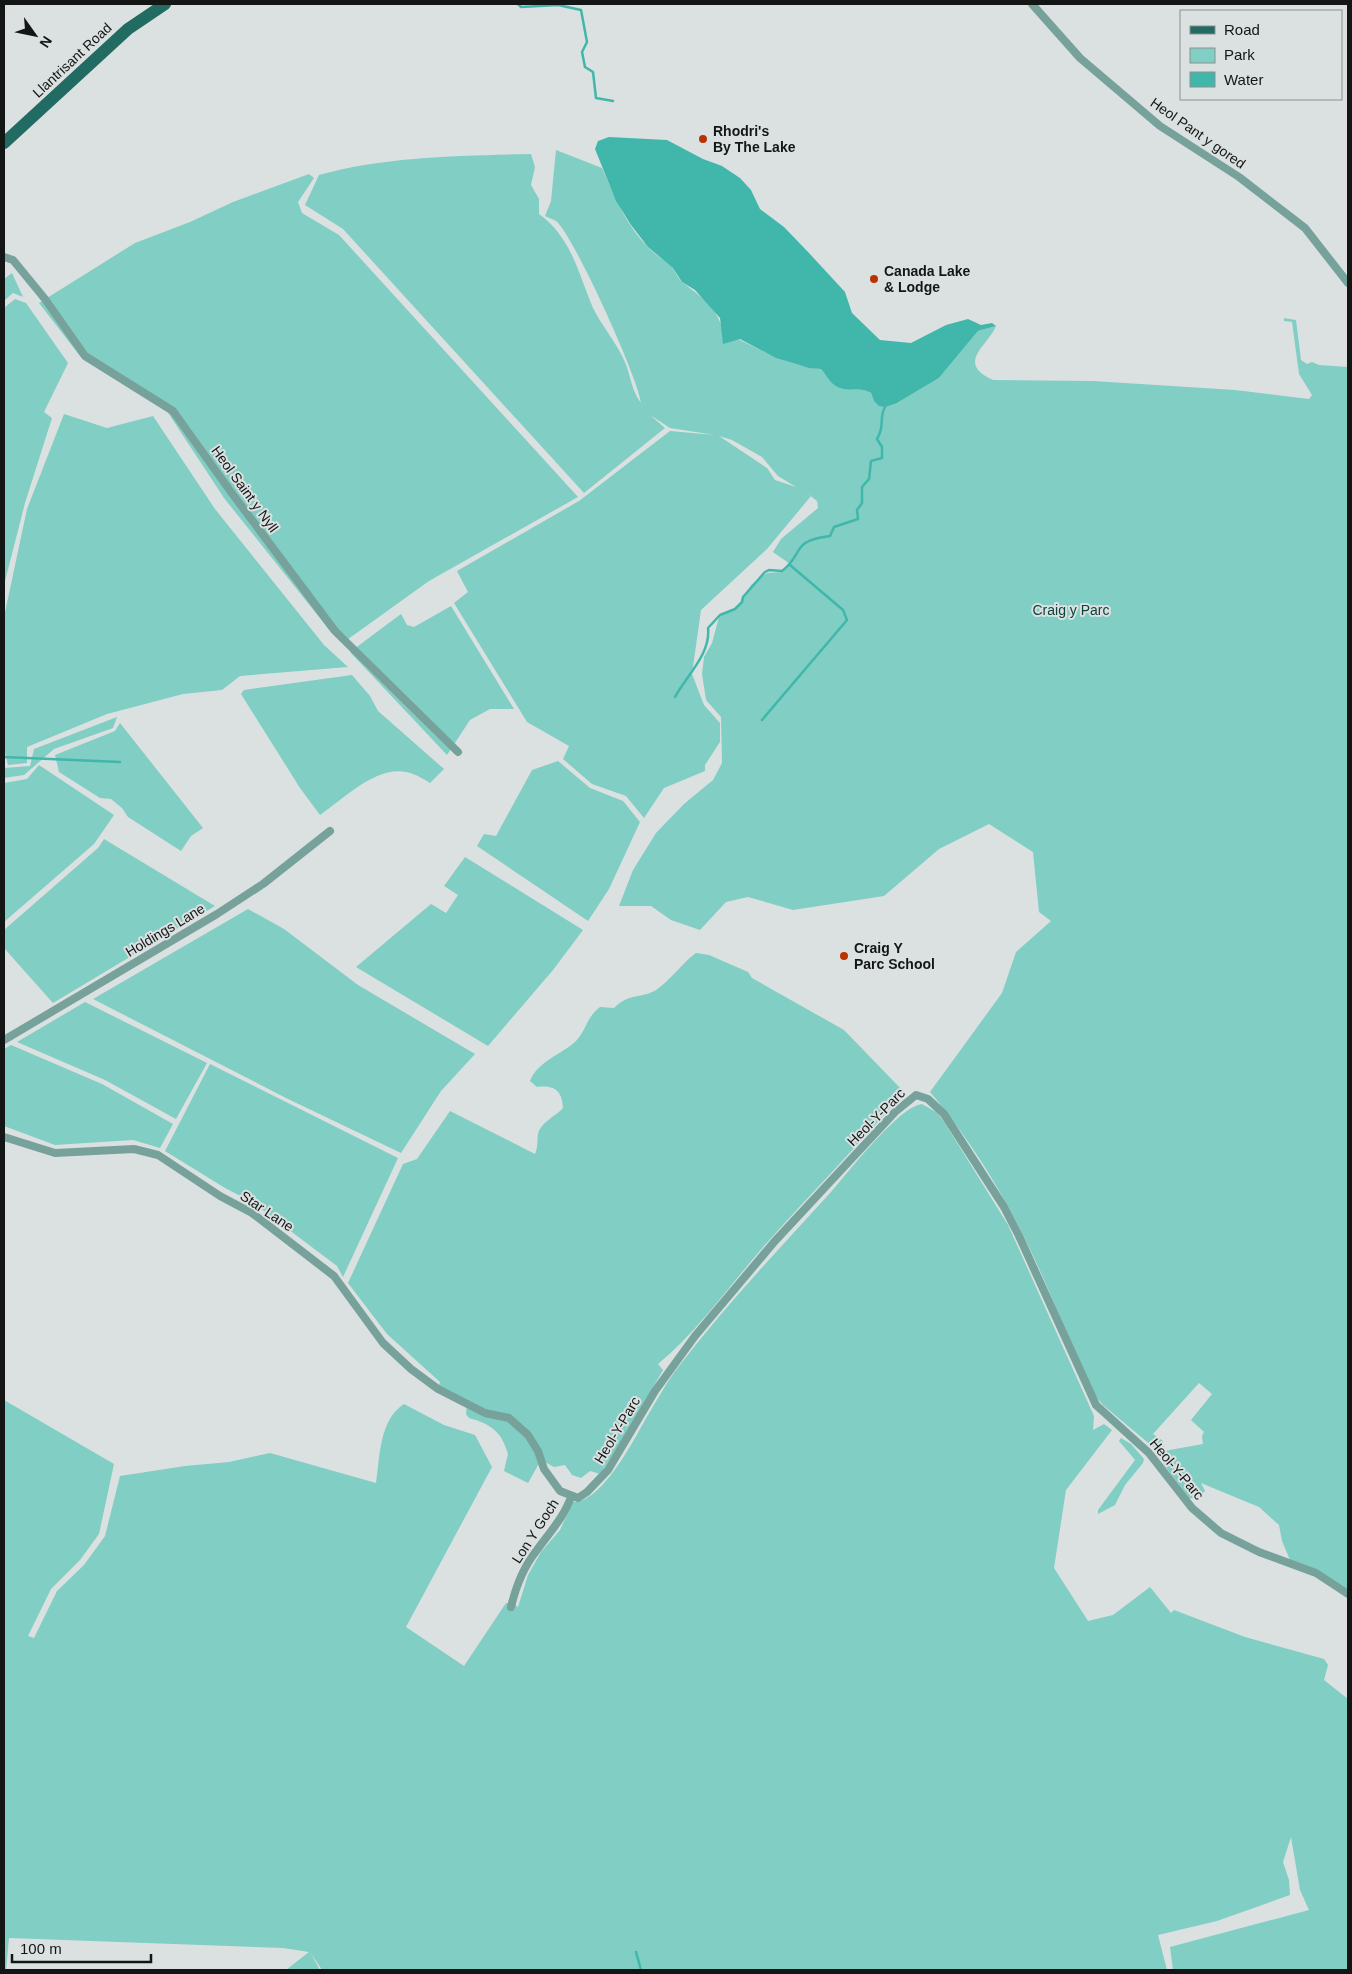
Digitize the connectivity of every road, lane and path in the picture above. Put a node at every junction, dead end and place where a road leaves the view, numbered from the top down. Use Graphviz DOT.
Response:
graph roads {
  1 [pos="165,4"];
  2 [pos="1032,4"];
  3 [pos="4,144"];
  4 [pos="4,257"];
  5 [pos="1348,283"];
  6 [pos="458,752"];
  7 [pos="330,831"];
  8 [pos="4,1040"];
  9 [pos="4,1136"];
  10 [pos="571,1497"];
  11 [pos="1348,1594"];
  12 [pos="511,1606"];
  1 -- 3 [label="main road, Llantrisant Road"];
  2 -- 5 [label="street, Heol Pant y gored"];
  4 -- 6 [label="street, Heol Saint y Nyll"];
  7 -- 8 [label="street, Holdings Lane"];
  9 -- 10 [label="street, Star Lane"];
  10 -- 11 [label="street, Heol-Y-Parc"];
  10 -- 12 [label="street, Lon Y Goch"];
}
